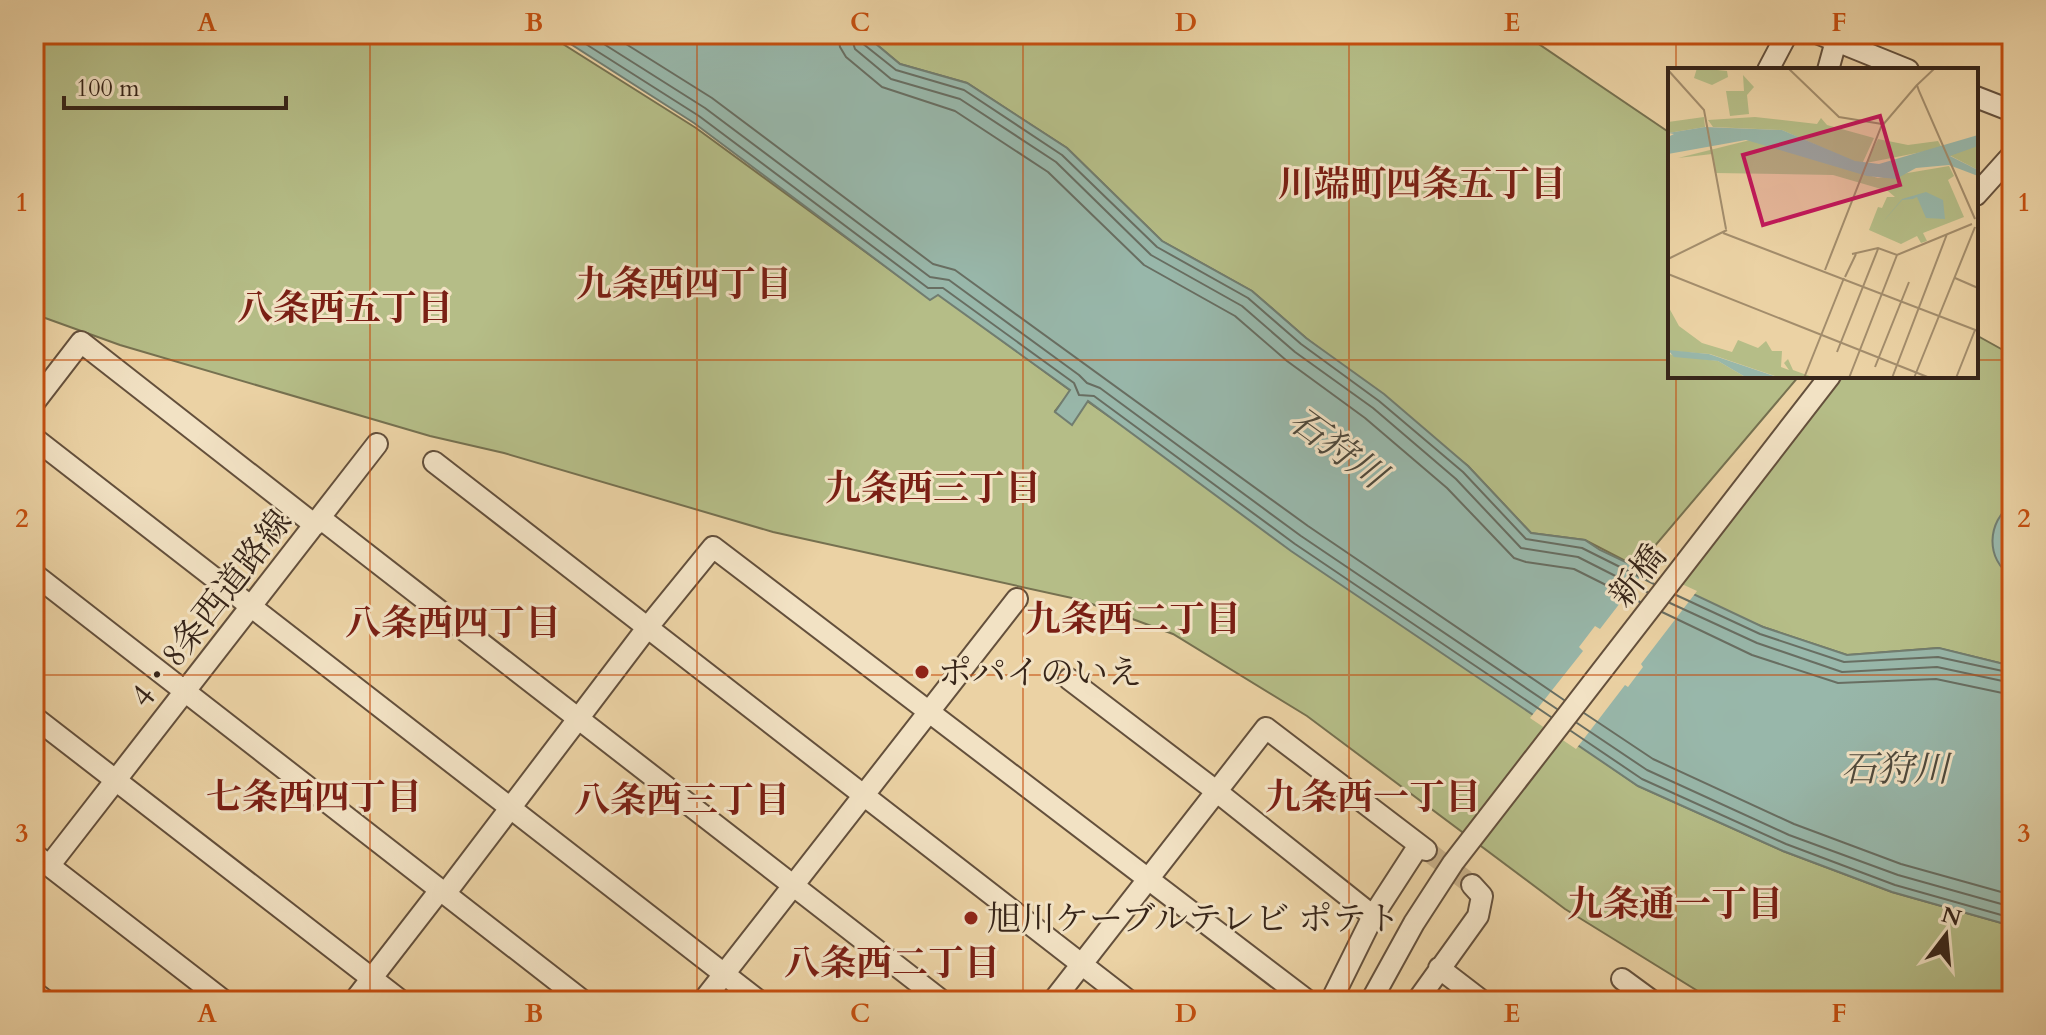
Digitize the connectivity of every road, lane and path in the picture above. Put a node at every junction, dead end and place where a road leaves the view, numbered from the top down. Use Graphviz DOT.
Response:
graph roads {
  1 [pos="1787,34"];
  2 [pos="1828,38"];
  3 [pos="1769,68"];
  4 [pos="1828,68"];
  5 [pos="1903,68"];
  6 [pos="1978,98"];
  7 [pos="2012,111"];
  8 [pos="2012,155"];
  9 [pos="1978,193"];
  10 [pos="1828,378"];
  11 [pos="34,403"];
  12 [pos="34,438"];
  13 [pos="377,444"];
  14 [pos="434,462"];
  15 [pos="317,522"];
  16 [pos="34,574"];
  17 [pos="1017,599"];
  18 [pos="252,607"];
  19 [pos="647,628"];
  20 [pos="1069,679"];
  21 [pos="185,692"];
  22 [pos="928,713"];
  23 [pos="34,717"];
  24 [pos="579,720"];
  25 [pos="116,780"];
  26 [pos="1216,791"];
  27 [pos="863,796"];
  28 [pos="510,807"];
  29 [pos="40,863"];
  30 [pos="1148,878"];
  31 [pos="793,886"];
  32 [pos="1477,890"];
  33 [pos="442,892"];
  34 [pos="1373,916"];
  35 [pos="1082,964"];
  36 [pos="1439,968"];
  37 [pos="724,974"];
  38 [pos="372,978"];
  39 [pos="1622,979"];
  40 [pos="34,992"];
  41 [pos="46,1001"];
  42 [pos="224,1001"];
  43 [pos="354,1001"];
  44 [pos="401,1001"];
  45 [pos="583,1001"];
  46 [pos="703,1001"];
  47 [pos="759,1001"];
  48 [pos="942,1001"];
  49 [pos="1053,1001"];
  50 [pos="1129,1001"];
  51 [pos="1308,1001"];
  52 [pos="1331,1001"];
  53 [pos="1371,1001"];
  54 [pos="1417,1001"];
  55 [pos="1482,1001"];
  56 [pos="1652,1001"];
  1 -- 3 [label="street"];
  2 -- 4 [label="street"];
  2 -- 5 [label="street"];
  6 -- 7 [label="street"];
  8 -- 9 [label="street"];
  10 -- 53 [label="street, 新橋"];
  11 -- 15 [label="street"];
  12 -- 18 [label="street"];
  13 -- 15 [label="street"];
  14 -- 19 [label="street"];
  15 -- 18 [label="street, 4・8条西道路線"];
  15 -- 24 [label="street, 4・8条西道路線"];
  16 -- 21 [label="street"];
  17 -- 22 [label="street"];
  18 -- 21 [label="street, 4・8条西道路線"];
  18 -- 28 [label="street"];
  19 -- 22 [label="street"];
  19 -- 24 [label="street"];
  19 -- 27 [label="street"];
  20 -- 26 [label="street"];
  21 -- 25 [label="street, 4・8条西道路線"];
  21 -- 33 [label="street"];
  22 -- 27 [label="street"];
  22 -- 30 [label="street"];
  23 -- 25 [label="street"];
  24 -- 28 [label="street"];
  24 -- 31 [label="street, 4・8条西道路線"];
  25 -- 29 [label="street, 4・8条西道路線"];
  25 -- 38 [label="street"];
  26 -- 30 [label="street"];
  26 -- 34 [label="street"];
  26 -- 34 [label="street"];
  27 -- 31 [label="street"];
  27 -- 35 [label="street"];
  28 -- 33 [label="street"];
  28 -- 37 [label="street"];
  29 -- 42 [label="street"];
  30 -- 35 [label="street"];
  30 -- 51 [label="street"];
  31 -- 37 [label="street"];
  31 -- 48 [label="street, 4・8条西道路線"];
  32 -- 36 [label="street"];
  33 -- 38 [label="street"];
  33 -- 45 [label="street"];
  34 -- 52 [label="street"];
  35 -- 49 [label="street"];
  35 -- 50 [label="street"];
  36 -- 54 [label="street"];
  36 -- 55 [label="street"];
  37 -- 46 [label="street"];
  37 -- 47 [label="street"];
  38 -- 43 [label="street"];
  38 -- 44 [label="street"];
  39 -- 56 [label="street"];
  40 -- 41 [label="street"];
}
